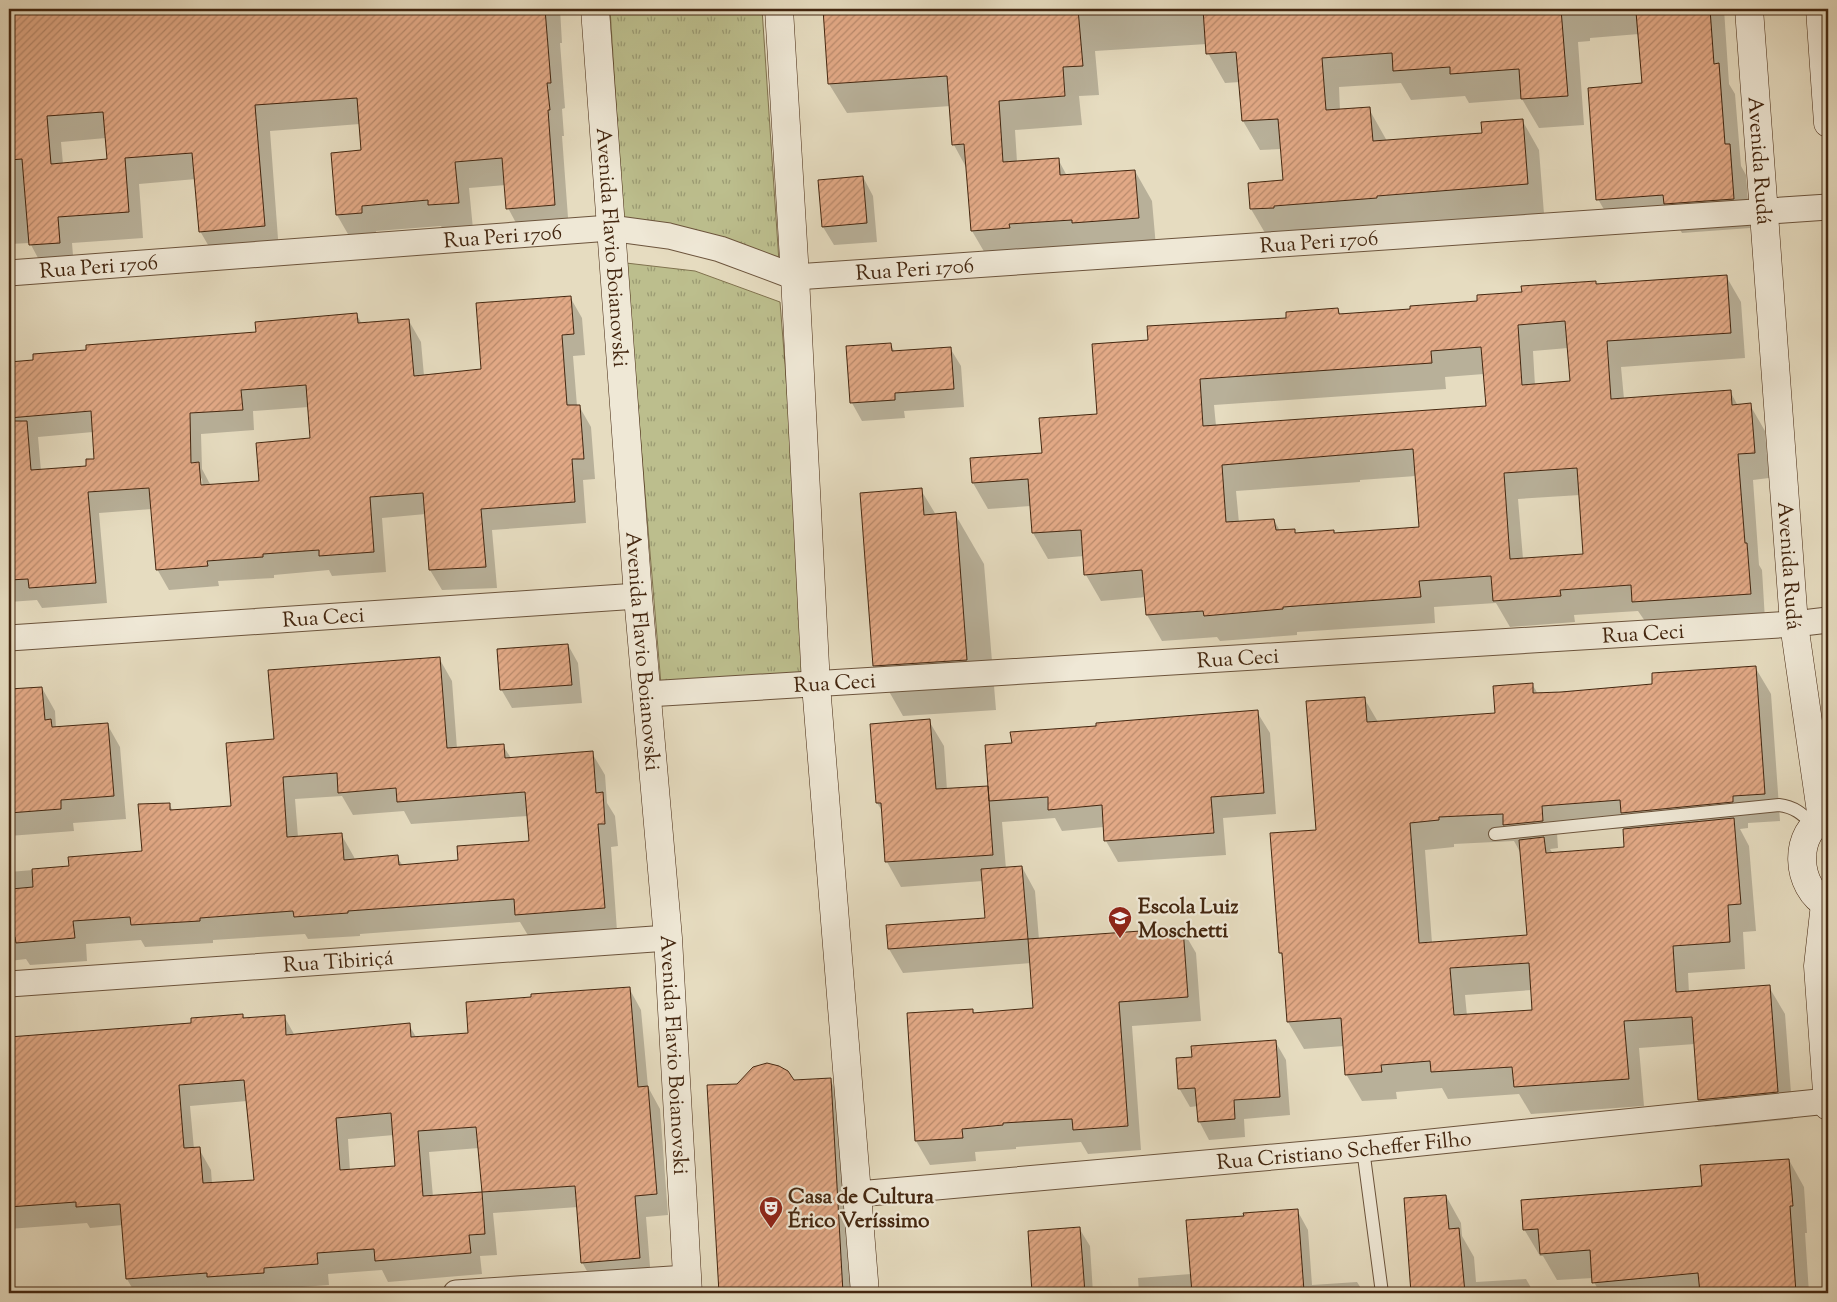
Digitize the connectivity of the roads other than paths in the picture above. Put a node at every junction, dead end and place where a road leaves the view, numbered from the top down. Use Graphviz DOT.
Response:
graph roads {
  1 [pos="595,9"];
  2 [pos="779,9"];
  3 [pos="1749,9"];
  4 [pos="1820,9"];
  5 [pos="1828,123"];
  6 [pos="1828,207"];
  7 [pos="1764,211"];
  8 [pos="610,228"];
  9 [pos="9,273"];
  10 [pos="795,277"];
  11 [pos="638,596"];
  12 [pos="1828,620"];
  13 [pos="1794,624"];
  14 [pos="9,638"];
  15 [pos="816,684"];
  16 [pos="647,694"];
  17 [pos="1821,820"];
  18 [pos="1495,834"];
  19 [pos="1827,904"];
  20 [pos="668,938"];
  21 [pos="9,984"];
  22 [pos="1828,1101"];
  23 [pos="1828,1106"];
  24 [pos="1363,1148"];
  25 [pos="858,1194"];
  26 [pos="688,1286"];
  27 [pos="456,1293"];
  28 [pos="865,1293"];
  29 [pos="1382,1293"];
  1 -- 8 [label="street, Avenida Flavio Boianovski"];
  2 -- 10 [label="street"];
  3 -- 7 [label="street, Avenida Rudá"];
  4 -- 5 [label="street"];
  6 -- 7 [label="street, Rua Peri 1706"];
  7 -- 10 [label="street, Rua Peri 1706"];
  7 -- 13 [label="street, Avenida Rudá"];
  8 -- 9 [label="street, Rua Peri 1706"];
  8 -- 10 [label="street, Rua Peri 1706"];
  8 -- 11 [label="street, Avenida Flavio Boianovski"];
  10 -- 15 [label="street"];
  11 -- 14 [label="street, Rua Ceci"];
  11 -- 16 [label="street, Avenida Flavio Boianovski"];
  12 -- 13 [label="street, Rua Ceci"];
  13 -- 15 [label="street, Rua Ceci"];
  13 -- 17 [label="street, Avenida Rudá"];
  15 -- 16 [label="street, Rua Ceci"];
  15 -- 25 [label="street"];
  16 -- 20 [label="street, Avenida Flavio Boianovski"];
  17 -- 18 [label="lane"];
  17 -- 19 [label="street"];
  19 -- 22 [label="street"];
  20 -- 21 [label="street, Rua Tibiriçá"];
  20 -- 26 [label="street, Avenida Flavio Boianovski"];
  22 -- 23 [label="street"];
  22 -- 24 [label="street, Rua Cristiano Scheffer Filho"];
  24 -- 25 [label="street, Rua Cristiano Scheffer Filho"];
  24 -- 29 [label="lane"];
  25 -- 28 [label="street"];
  26 -- 27 [label="street"];
}
